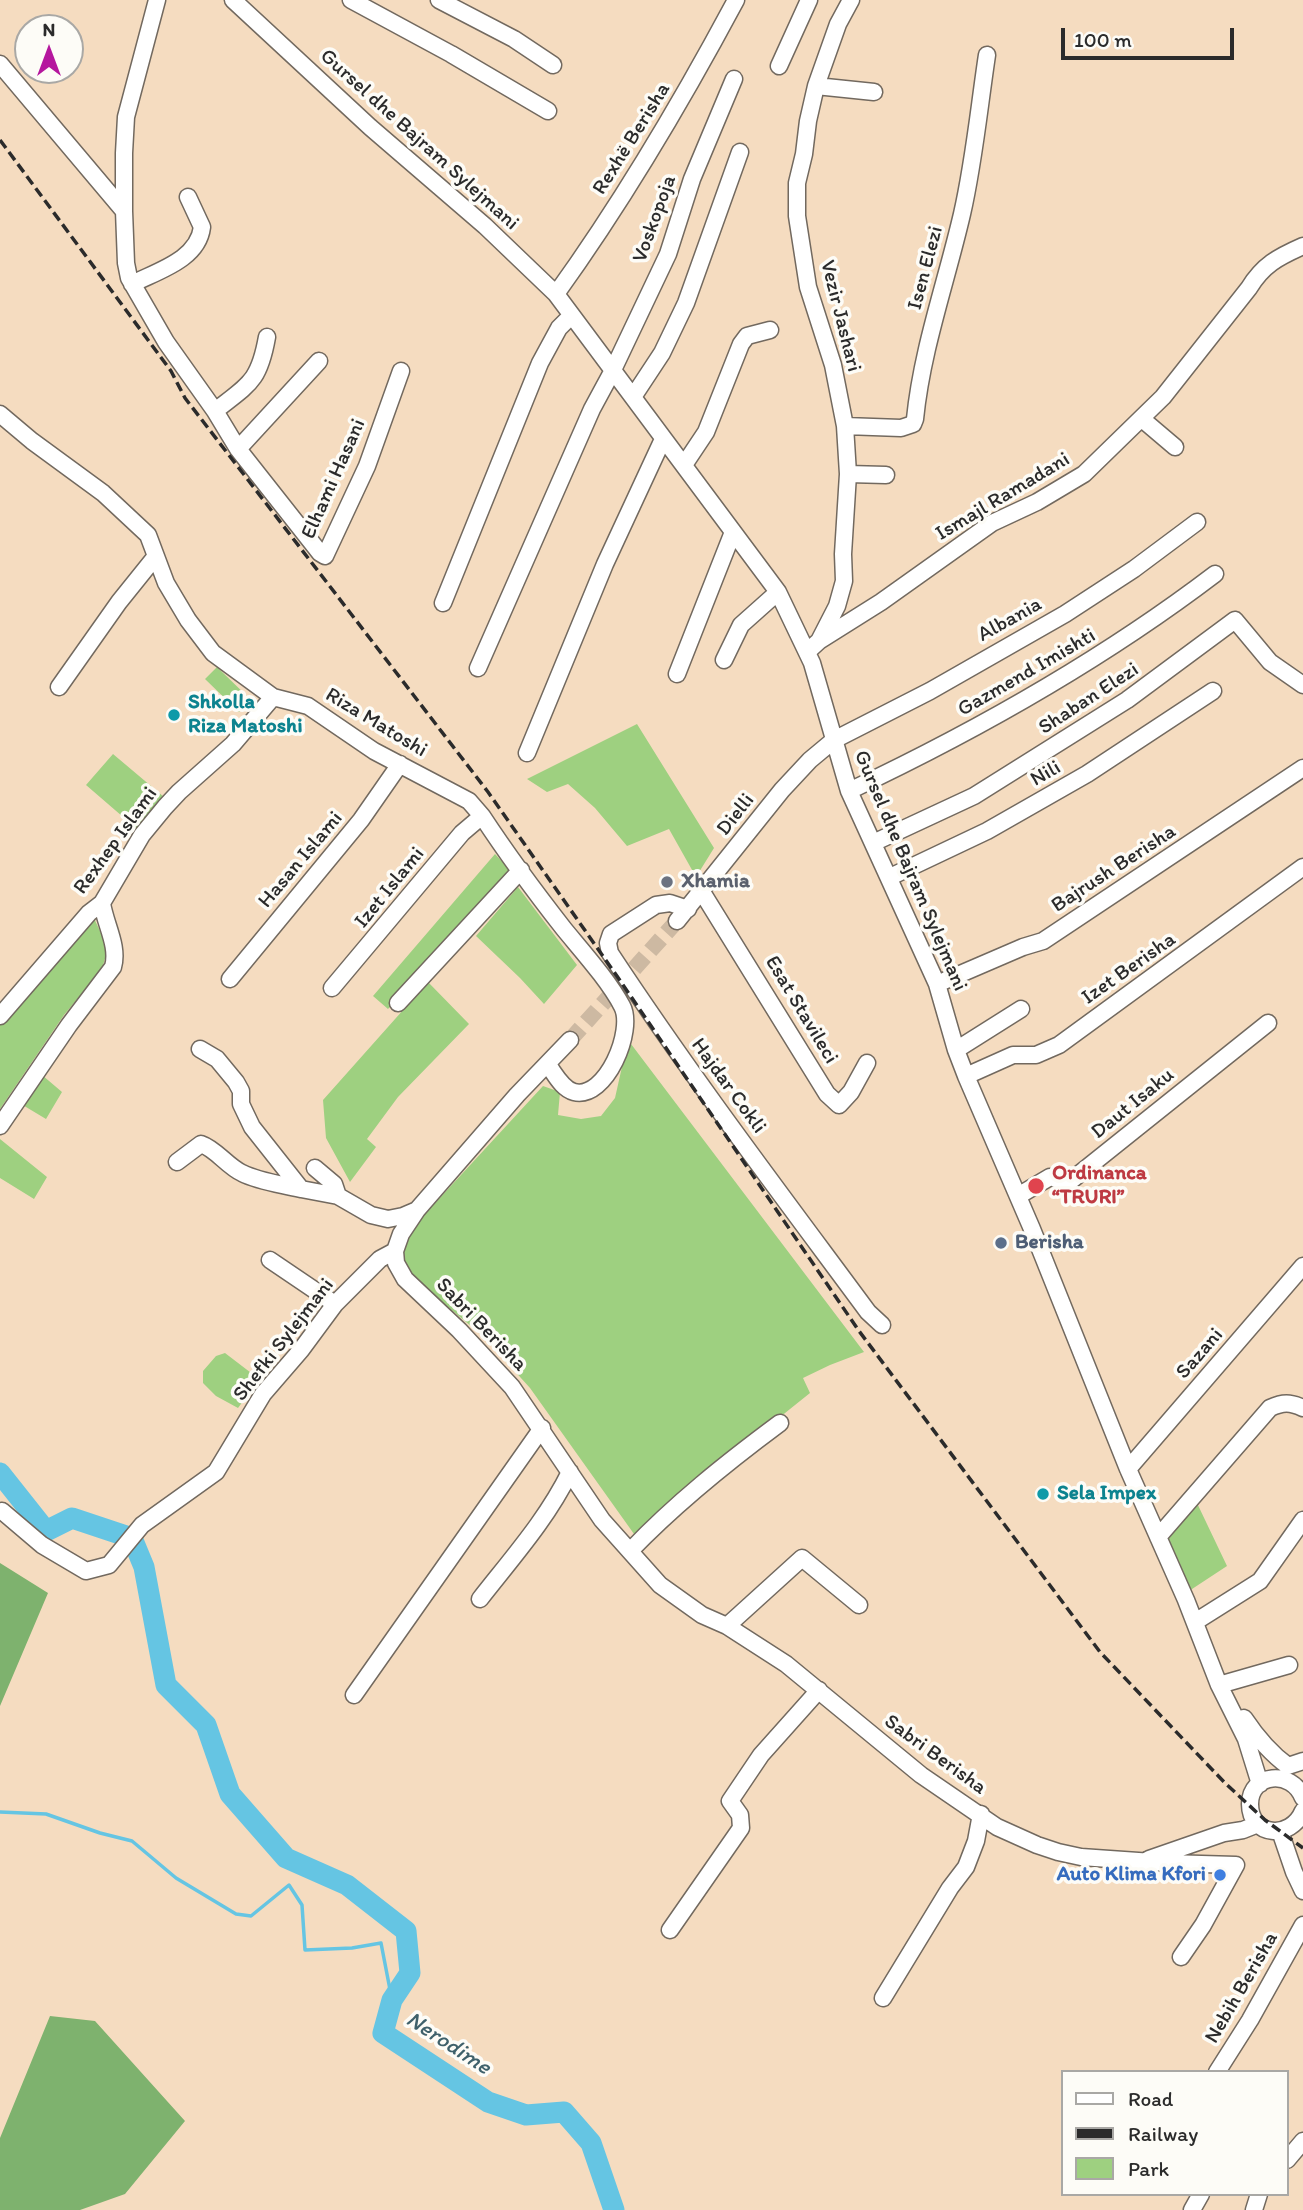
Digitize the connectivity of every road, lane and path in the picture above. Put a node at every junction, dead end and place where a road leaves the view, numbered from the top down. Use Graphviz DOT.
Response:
graph roads {
  1 [pos="157,0"];
  2 [pos="233,0"];
  3 [pos="351,0"];
  4 [pos="439,0"];
  5 [pos="736,0"];
  6 [pos="809,0"];
  7 [pos="851,0"];
  8 [pos="987,55"];
  9 [pos="0,64"];
  10 [pos="553,65"];
  11 [pos="779,66"];
  12 [pos="734,79"];
  13 [pos="816,86"];
  14 [pos="874,92"];
  15 [pos="548,111"];
  16 [pos="740,152"];
  17 [pos="188,197"];
  18 [pos="124,211"];
  19 [pos="1303,246"];
  20 [pos="132,284"];
  21 [pos="556,294"];
  22 [pos="571,316"];
  23 [pos="770,330"];
  24 [pos="267,337"];
  25 [pos="319,362"];
  26 [pos="401,371"];
  27 [pos="612,372"];
  28 [pos="633,397"];
  29 [pos="215,411"];
  30 [pos="0,414"];
  31 [pos="1142,419"];
  32 [pos="845,426"];
  33 [pos="663,439"];
  34 [pos="1175,447"];
  35 [pos="237,449"];
  36 [pos="684,465"];
  37 [pos="848,474"];
  38 [pos="886,475"];
  39 [pos="1197,522"];
  40 [pos="733,532"];
  41 [pos="156,556"];
  42 [pos="1216,574"];
  43 [pos="778,592"];
  44 [pos="443,603"];
  45 [pos="813,647"];
  46 [pos="724,660"];
  47 [pos="478,668"];
  48 [pos="677,674"];
  49 [pos="1303,685"];
  50 [pos="59,687"];
  51 [pos="1213,691"];
  52 [pos="273,697"];
  53 [pos="834,740"];
  54 [pos="527,753"];
  55 [pos="400,764"];
  56 [pos="1303,768"];
  57 [pos="849,791"];
  58 [pos="482,816"];
  59 [pos="873,843"];
  60 [pos="1303,867"];
  61 [pos="521,870"];
  62 [pos="890,877"];
  63 [pos="702,892"];
  64 [pos="102,903"];
  65 [pos="682,915"];
  66 [pos="230,979"];
  67 [pos="937,984"];
  68 [pos="332,988"];
  69 [pos="398,1003"];
  70 [pos="1021,1009"];
  71 [pos="0,1016"];
  72 [pos="1268,1023"];
  73 [pos="570,1040"];
  74 [pos="200,1049"];
  75 [pos="956,1050"];
  76 [pos="867,1063"];
  77 [pos="548,1065"];
  78 [pos="967,1076"];
  79 [pos="0,1126"];
  80 [pos="177,1162"];
  81 [pos="316,1168"];
  82 [pos="301,1189"];
  83 [pos="338,1196"];
  84 [pos="1018,1196"];
  85 [pos="417,1210"];
  86 [pos="381,1217"];
  87 [pos="401,1234"];
  88 [pos="395,1251"];
  89 [pos="271,1260"];
  90 [pos="1303,1266"];
  91 [pos="335,1304"];
  92 [pos="881,1325"];
  93 [pos="1303,1408"];
  94 [pos="780,1423"];
  95 [pos="542,1429"];
  96 [pos="1128,1469"];
  97 [pos="570,1472"];
  98 [pos="2,1511"];
  99 [pos="1303,1520"];
  100 [pos="1158,1537"];
  101 [pos="630,1551"];
  102 [pos="480,1599"];
  103 [pos="859,1605"];
  104 [pos="1195,1622"];
  105 [pos="727,1626"];
  106 [pos="1289,1665"];
  107 [pos="1221,1684"];
  108 [pos="819,1690"];
  109 [pos="354,1695"];
  110 [pos="1246,1740"];
  111 [pos="1291,1768"];
  112 [pos="1260,1783"];
  113 [pos="1303,1797"];
  114 [pos="981,1814"];
  115 [pos="1302,1816"];
  116 [pos="1264,1824"];
  117 [pos="1144,1861"];
  118 [pos="1303,1891"];
  119 [pos="1303,1925"];
  120 [pos="670,1930"];
  121 [pos="1181,1956"];
  122 [pos="883,1998"];
  123 [pos="1217,2070"];
  124 [pos="1303,2141"];
  125 [pos="1289,2158"];
  1 -- 18 [label="street, Elhami Hasani"];
  2 -- 21 [label="street, Gursel dhe Bajram Sylejmani"];
  3 -- 15 [label="street"];
  4 -- 10 [label="street"];
  5 -- 21 [label="street, Rexhë Berisha"];
  6 -- 11 [label="street"];
  7 -- 13 [label="street, Vezir Jashari"];
  8 -- 32 [label="street, Isen Elezi"];
  9 -- 18 [label="street"];
  12 -- 27 [label="street, Voskopoja"];
  13 -- 14 [label="street"];
  13 -- 32 [label="street, Vezir Jashari"];
  16 -- 28 [label="street"];
  17 -- 20 [label="street"];
  18 -- 20 [label="street, Elhami Hasani"];
  19 -- 31 [label="street, Ismajl Ramadani"];
  20 -- 29 [label="street, Elhami Hasani"];
  21 -- 22 [label="street, Gursel dhe Bajram Sylejmani"];
  22 -- 27 [label="street, Gursel dhe Bajram Sylejmani"];
  22 -- 44 [label="street"];
  23 -- 36 [label="street"];
  24 -- 29 [label="street"];
  25 -- 35 [label="street"];
  26 -- 35 [label="street, Elhami Hasani"];
  27 -- 28 [label="street, Gursel dhe Bajram Sylejmani"];
  27 -- 47 [label="street"];
  28 -- 33 [label="street, Gursel dhe Bajram Sylejmani"];
  29 -- 35 [label="street, Elhami Hasani"];
  30 -- 41 [label="street, Riza Matoshi"];
  31 -- 34 [label="street"];
  31 -- 45 [label="street, Ismajl Ramadani"];
  32 -- 37 [label="street, Vezir Jashari"];
  33 -- 36 [label="street, Gursel dhe Bajram Sylejmani"];
  33 -- 54 [label="street"];
  36 -- 40 [label="street, Gursel dhe Bajram Sylejmani"];
  37 -- 38 [label="street"];
  37 -- 45 [label="street, Vezir Jashari"];
  39 -- 53 [label="street, Albania"];
  40 -- 43 [label="street, Gursel dhe Bajram Sylejmani"];
  40 -- 48 [label="street"];
  41 -- 50 [label="street"];
  41 -- 52 [label="street, Riza Matoshi"];
  42 -- 57 [label="street, Gazmend Imishti"];
  43 -- 45 [label="street, Gursel dhe Bajram Sylejmani"];
  43 -- 46 [label="street"];
  45 -- 53 [label="street, Gursel dhe Bajram Sylejmani"];
  49 -- 59 [label="street, Shaban Elezi"];
  51 -- 62 [label="street, Nili"];
  52 -- 55 [label="street, Riza Matoshi"];
  52 -- 64 [label="street, Rexhep Islami"];
  53 -- 57 [label="street, Gursel dhe Bajram Sylejmani"];
  53 -- 63 [label="street, Dielli"];
  55 -- 58 [label="street, Riza Matoshi"];
  55 -- 66 [label="street, Hasan Islami"];
  56 -- 67 [label="street, Bajrush Berisha"];
  57 -- 59 [label="street, Gursel dhe Bajram Sylejmani"];
  58 -- 61 [label="street, Riza Matoshi"];
  58 -- 68 [label="street, Izet Islami"];
  59 -- 62 [label="street, Gursel dhe Bajram Sylejmani"];
  60 -- 78 [label="street, Izet Berisha"];
  61 -- 69 [label="street"];
  61 -- 77 [label="street, Riza Matoshi"];
  62 -- 67 [label="street, Gursel dhe Bajram Sylejmani"];
  63 -- 65 [label="street, Dielli"];
  63 -- 76 [label="street, Esat Stavileci"];
  64 -- 71 [label="street, Rexhep Islami"];
  64 -- 79 [label="street"];
  65 -- 92 [label="street, Hajdar Cokli"];
  67 -- 75 [label="street, Gursel dhe Bajram Sylejmani"];
  70 -- 75 [label="street"];
  72 -- 84 [label="street, Daut Isaku"];
  73 -- 77 [label="street"];
  74 -- 82 [label="street"];
  75 -- 78 [label="street, Gursel dhe Bajram Sylejmani"];
  77 -- 85 [label="street"];
  78 -- 84 [label="street, Gursel dhe Bajram Sylejmani"];
  80 -- 82 [label="street"];
  81 -- 83 [label="street"];
  82 -- 83 [label="street"];
  83 -- 86 [label="street"];
  84 -- 96 [label="street, Gursel dhe Bajram Sylejmani"];
  85 -- 86 [label="street"];
  85 -- 87 [label="street"];
  86 -- 87 [label="street"];
  87 -- 88 [label="street"];
  88 -- 91 [label="street, Shefki Sylejmani"];
  88 -- 95 [label="street, Sabri Berisha"];
  89 -- 91 [label="street"];
  90 -- 96 [label="street, Sazani"];
  91 -- 98 [label="street, Shefki Sylejmani"];
  93 -- 100 [label="street"];
  94 -- 101 [label="street"];
  95 -- 97 [label="street, Sabri Berisha"];
  95 -- 109 [label="street"];
  96 -- 100 [label="street, Gursel dhe Bajram Sylejmani"];
  97 -- 101 [label="street, Sabri Berisha"];
  97 -- 102 [label="street"];
  99 -- 104 [label="street"];
  100 -- 104 [label="street, Gursel dhe Bajram Sylejmani"];
  101 -- 105 [label="street, Sabri Berisha"];
  103 -- 105 [label="street"];
  104 -- 107 [label="street, Gursel dhe Bajram Sylejmani"];
  105 -- 108 [label="street, Sabri Berisha"];
  106 -- 107 [label="street"];
  107 -- 110 [label="street, Gursel dhe Bajram Sylejmani"];
  107 -- 111 [label="street"];
  108 -- 114 [label="street, Sabri Berisha"];
  108 -- 120 [label="street"];
  110 -- 111 [label="street, Gursel dhe Bajram Sylejmani"];
  110 -- 112 [label="street, Gursel dhe Bajram Sylejmani"];
  111 -- 112 [label="street"];
  111 -- 113 [label="street"];
  112 -- 116 [label="street"];
  114 -- 117 [label="street, Sabri Berisha"];
  114 -- 122 [label="street"];
  115 -- 116 [label="street, Sabri Berisha"];
  116 -- 117 [label="street, Sabri Berisha"];
  116 -- 118 [label="street"];
  117 -- 121 [label="street, Sabri Berisha"];
  119 -- 123 [label="street, Nebih Berisha"];
  124 -- 125 [label="street"];
}
